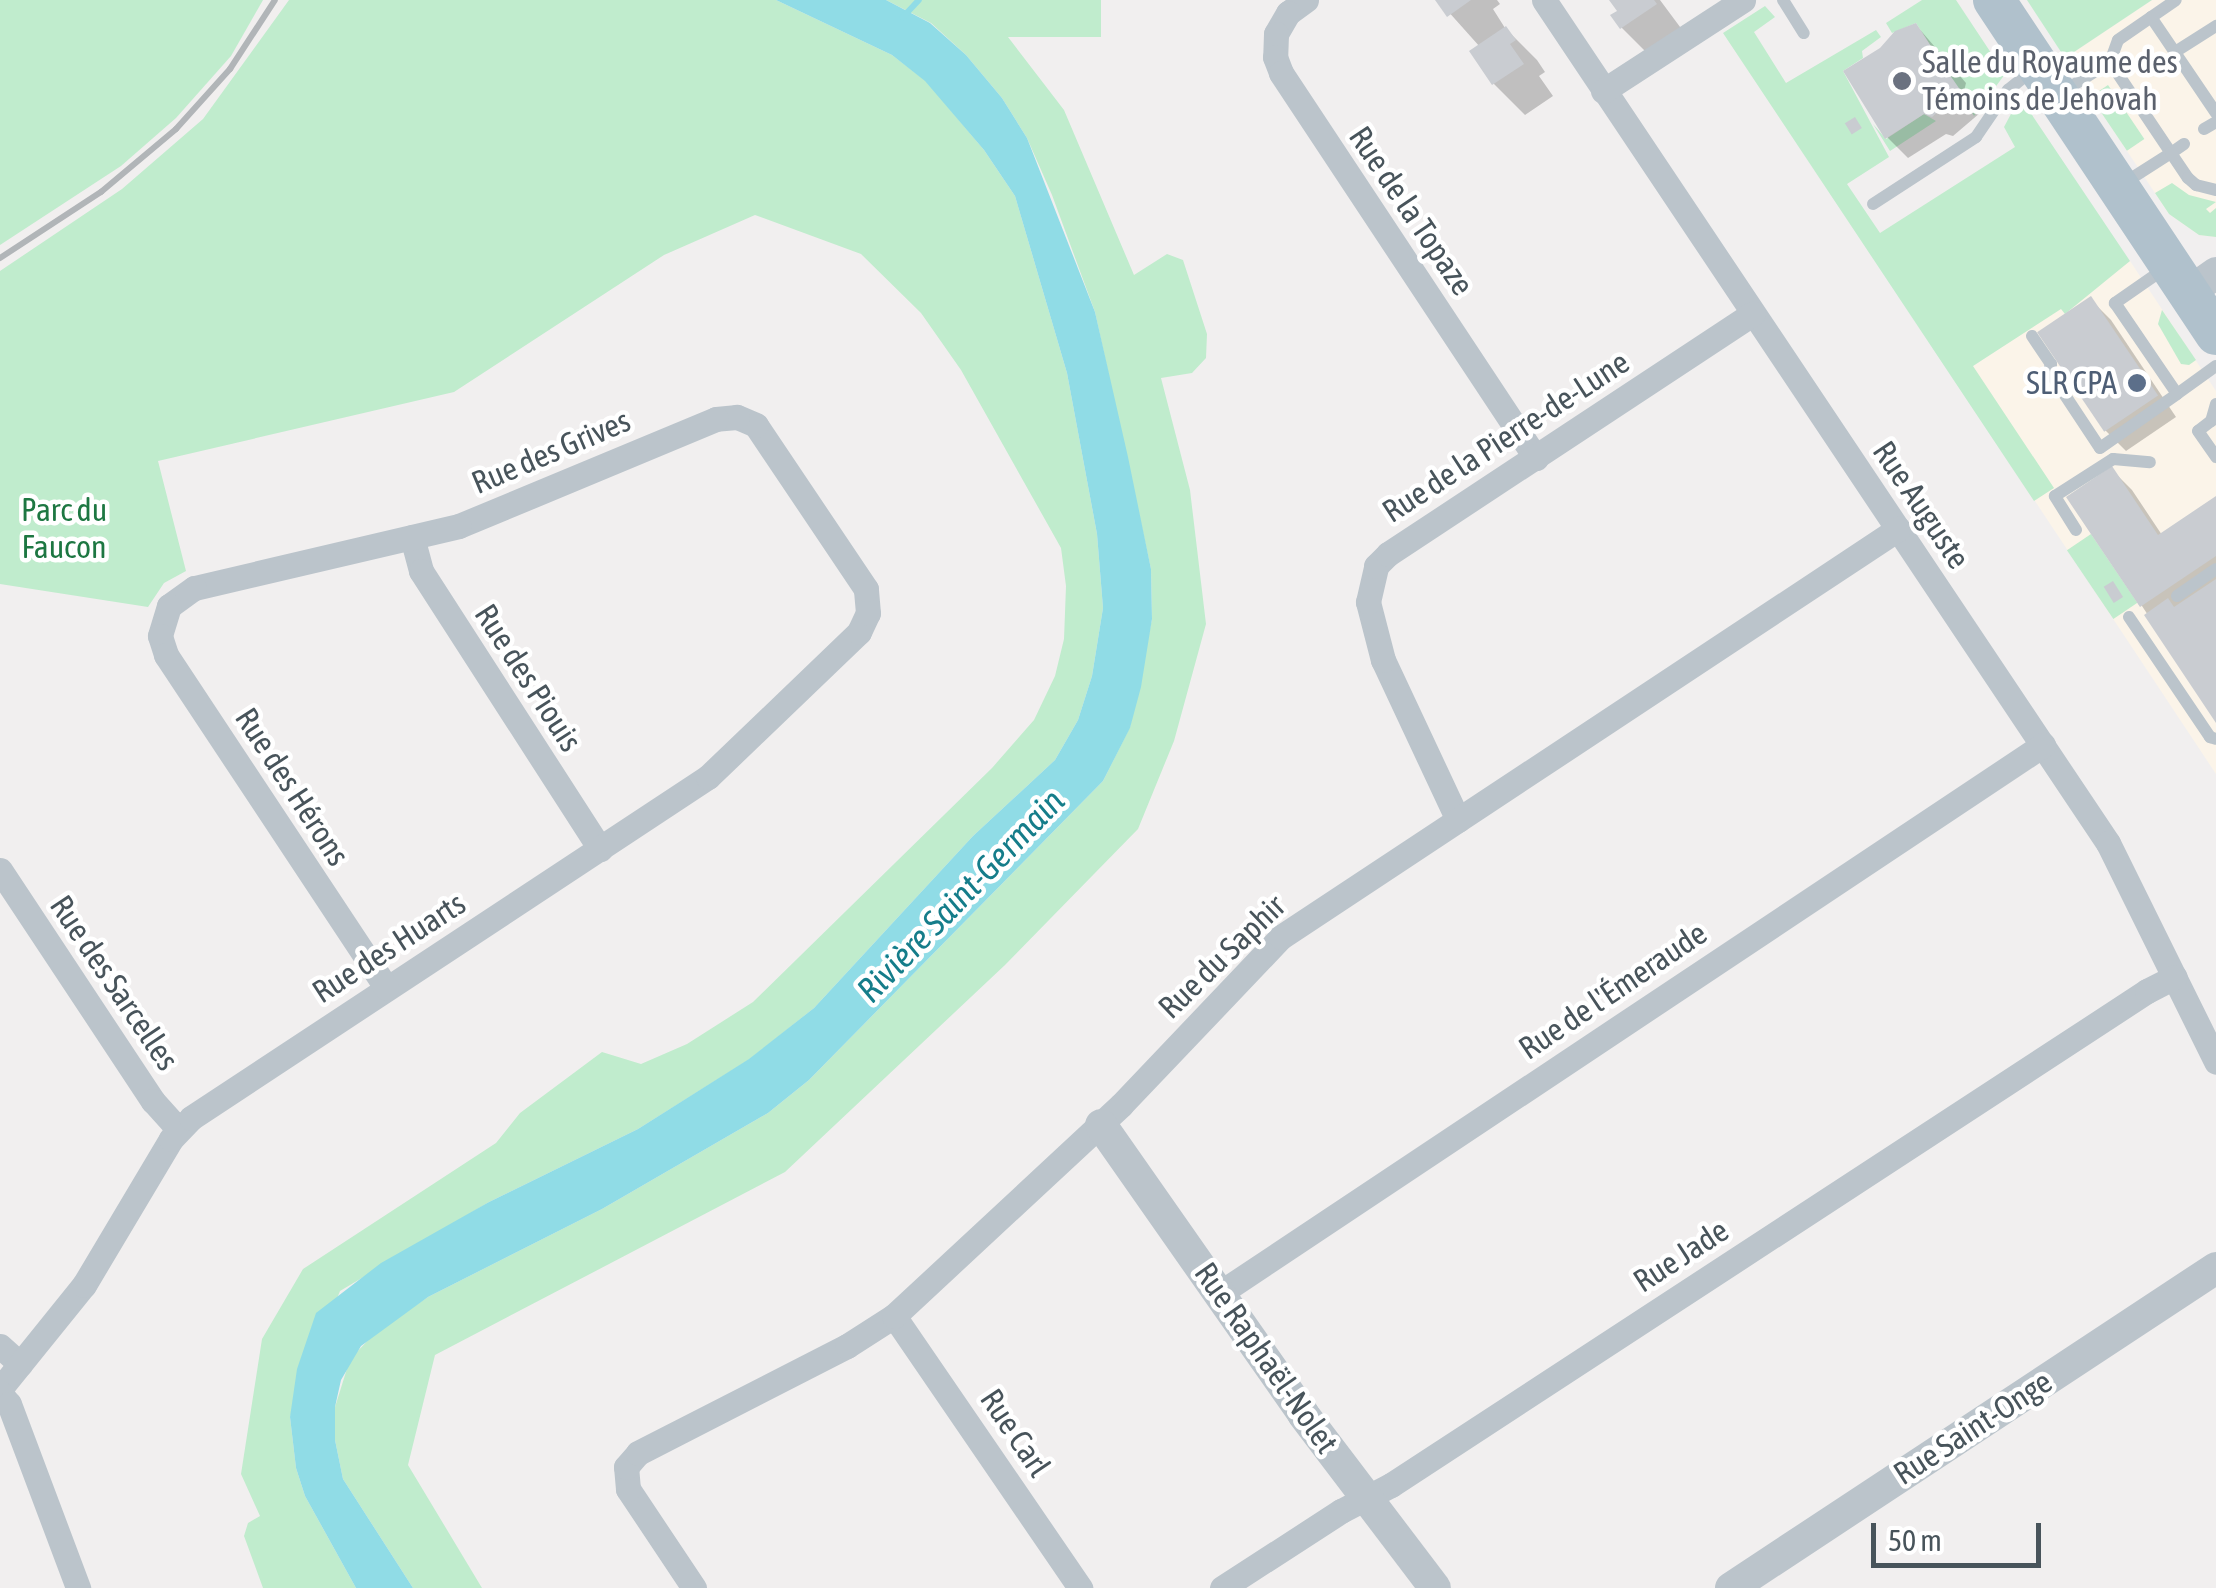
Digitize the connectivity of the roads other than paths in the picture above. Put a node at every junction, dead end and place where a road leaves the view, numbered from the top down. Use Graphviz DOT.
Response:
graph roads {
  1 [pos="1306,0"];
  2 [pos="1544,0"];
  3 [pos="1744,0"];
  4 [pos="1783,0"];
  5 [pos="1994,0"];
  6 [pos="2176,0"];
  7 [pos="2151,17"];
  8 [pos="2216,26"];
  9 [pos="1804,33"];
  10 [pos="2175,52"];
  11 [pos="2110,62"];
  12 [pos="2048,81"];
  13 [pos="1603,91"];
  14 [pos="2216,113"];
  15 [pos="2178,149"];
  16 [pos="2118,187"];
  17 [pos="2216,190"];
  18 [pos="1873,204"];
  19 [pos="2192,277"];
  20 [pos="1752,312"];
  21 [pos="2216,334"];
  22 [pos="2032,336"];
  23 [pos="2216,366"];
  24 [pos="2177,394"];
  25 [pos="2216,404"];
  26 [pos="1536,458"];
  27 [pos="2216,458"];
  28 [pos="2150,462"];
  29 [pos="1898,529"];
  30 [pos="2076,530"];
  31 [pos="412,537"];
  32 [pos="2216,569"];
  33 [pos="2177,596"];
  34 [pos="868,612"];
  35 [pos="164,616"];
  36 [pos="2129,618"];
  37 [pos="2216,739"];
  38 [pos="2042,745"];
  39 [pos="1458,820"];
  40 [pos="600,849"];
  41 [pos="0,870"];
  42 [pos="2175,977"];
  43 [pos="386,988"];
  44 [pos="2216,1062"];
  45 [pos="1101,1125"];
  46 [pos="178,1129"];
  47 [pos="2216,1268"];
  48 [pos="1220,1293"];
  49 [pos="894,1316"];
  50 [pos="0,1346"];
  51 [pos="20,1364"];
  52 [pos="0,1391"];
  53 [pos="1366,1497"];
  54 [pos="78,1588"];
  55 [pos="694,1588"];
  56 [pos="1080,1588"];
  57 [pos="1222,1588"];
  58 [pos="1436,1588"];
  59 [pos="1730,1588"];
  1 -- 26 [label="street, Rue de la Topaze"];
  2 -- 13 [label="street, Rue Auguste"];
  3 -- 13 [label="street"];
  4 -- 9 [label="lane"];
  5 -- 12 [label="main road"];
  6 -- 7 [label="lane"];
  7 -- 10 [label="lane"];
  7 -- 11 [label="lane"];
  8 -- 10 [label="lane"];
  10 -- 14 [label="lane"];
  11 -- 12 [label="lane"];
  11 -- 15 [label="lane"];
  12 -- 16 [label="main road"];
  12 -- 18 [label="lane"];
  13 -- 20 [label="street, Rue Auguste"];
  15 -- 16 [label="lane"];
  15 -- 17 [label="lane"];
  16 -- 19 [label="main road"];
  19 -- 21 [label="main road"];
  19 -- 24 [label="lane"];
  20 -- 26 [label="street, Rue de la Pierre-de-Lune"];
  20 -- 29 [label="street, Rue Auguste"];
  22 -- 24 [label="lane"];
  23 -- 24 [label="lane"];
  25 -- 27 [label="lane"];
  26 -- 39 [label="street, Rue de la Pierre-de-Lune"];
  28 -- 30 [label="lane"];
  29 -- 38 [label="street, Rue Auguste"];
  29 -- 39 [label="street, Rue du Saphir"];
  31 -- 34 [label="street, Rue des Grives"];
  31 -- 35 [label="street, Rue des Grives"];
  31 -- 40 [label="street, Rue des Piouis"];
  32 -- 33 [label="lane"];
  34 -- 40 [label="street, Rue des Huarts"];
  35 -- 43 [label="street, Rue des Hérons"];
  36 -- 37 [label="lane"];
  38 -- 42 [label="street, Rue Auguste"];
  38 -- 48 [label="street, Rue de l'Émeraude"];
  39 -- 45 [label="street, Rue du Saphir"];
  40 -- 43 [label="street, Rue des Huarts"];
  41 -- 46 [label="street, Rue des Sarcelles"];
  42 -- 44 [label="street, Rue Auguste"];
  42 -- 53 [label="street, Rue Jade"];
  43 -- 46 [label="street, Rue des Huarts"];
  45 -- 48 [label="street, Rue Raphaël-Nolet"];
  45 -- 49 [label="street, Rue du Saphir"];
  46 -- 51 [label="street, Rue des Huarts"];
  47 -- 59 [label="street, Rue Saint-Onge"];
  48 -- 53 [label="street, Rue Raphaël-Nolet"];
  49 -- 55 [label="street, Rue du Saphir"];
  49 -- 56 [label="street, Rue Carl"];
  50 -- 51 [label="street"];
  51 -- 52 [label="street, Rue des Huarts"];
  52 -- 54 [label="street"];
  53 -- 57 [label="street, Rue Jade"];
  53 -- 58 [label="street, Rue Raphaël-Nolet"];
}
